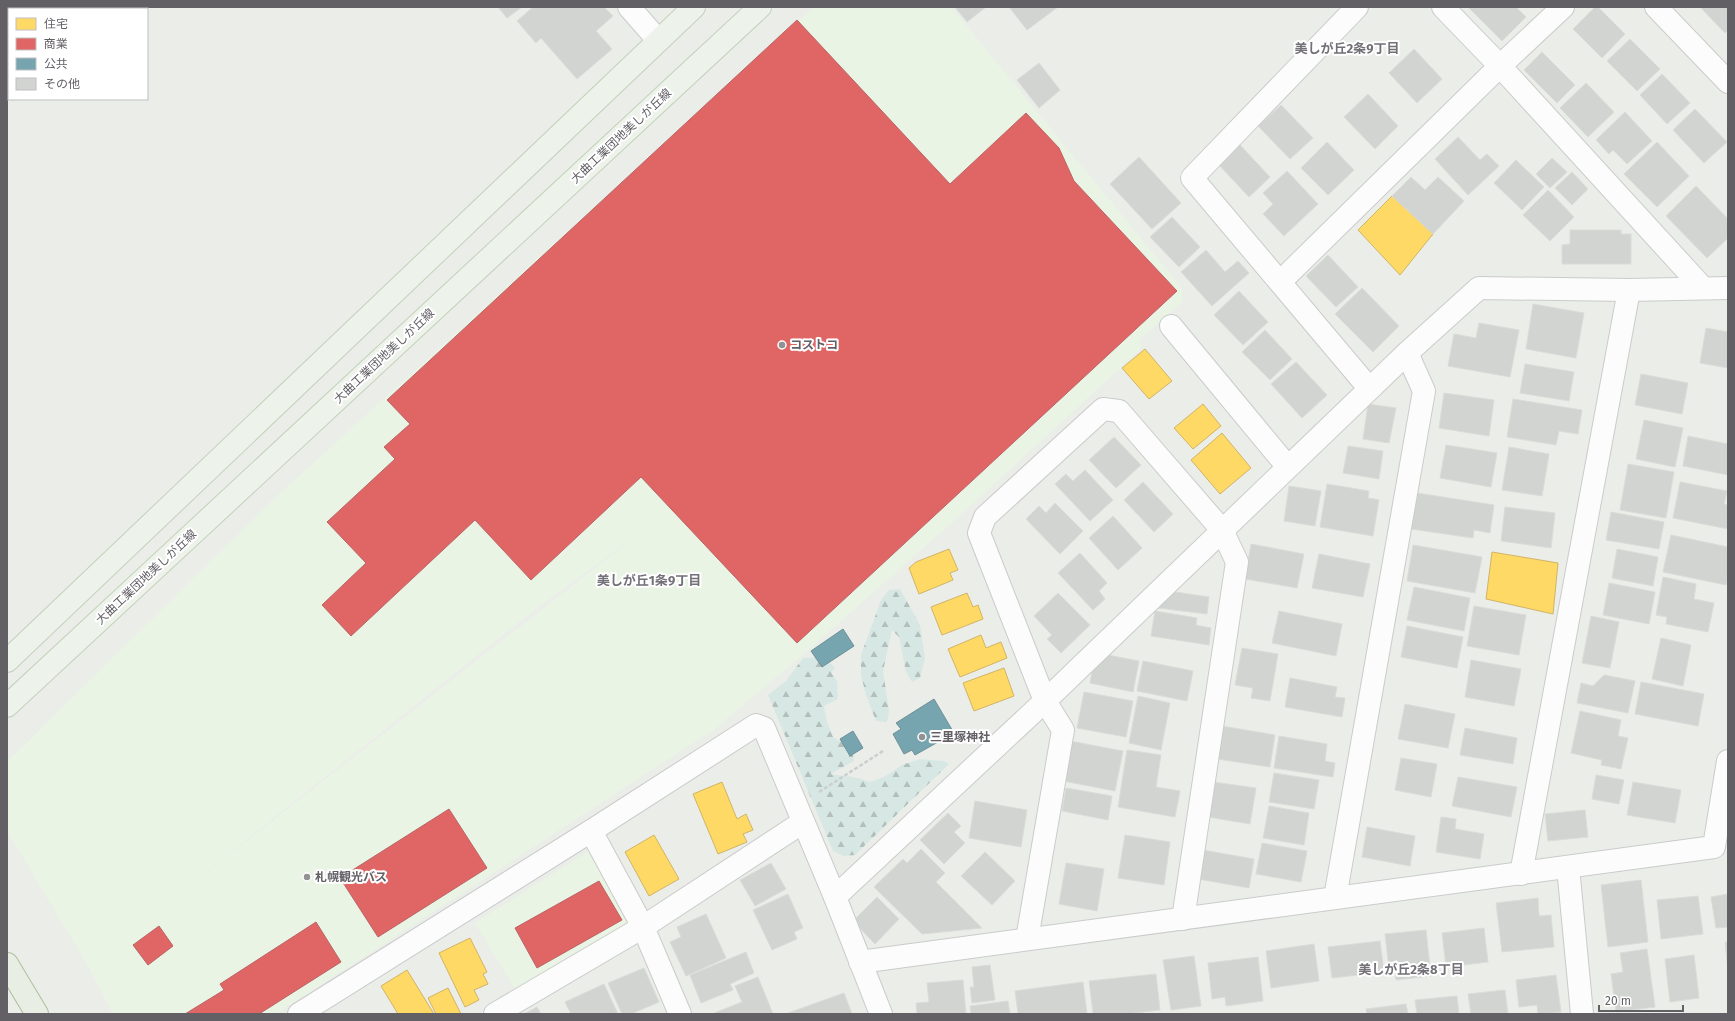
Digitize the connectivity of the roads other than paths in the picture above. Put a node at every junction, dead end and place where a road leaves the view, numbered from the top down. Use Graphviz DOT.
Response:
graph roads {
  1 [pos="629,7"];
  2 [pos="694,7"];
  3 [pos="760,7"];
  4 [pos="1357,7"];
  5 [pos="1443,7"];
  6 [pos="1563,7"];
  7 [pos="1656,7"];
  8 [pos="658,40"];
  9 [pos="1500,66"];
  10 [pos="1728,82"];
  11 [pos="1280,282"];
  12 [pos="1703,288"];
  13 [pos="1728,288"];
  14 [pos="1629,290"];
  15 [pos="1171,326"];
  16 [pos="1406,353"];
  17 [pos="1369,388"];
  18 [pos="1287,466"];
  19 [pos="1222,530"];
  20 [pos="7,661"];
  21 [pos="1045,701"];
  22 [pos="7,706"];
  23 [pos="1728,761"];
  24 [pos="802,822"];
  25 [pos="591,831"];
  26 [pos="1721,846"];
  27 [pos="1568,868"];
  28 [pos="1521,874"];
  29 [pos="835,897"];
  30 [pos="1335,898"];
  31 [pos="1183,919"];
  32 [pos="643,927"];
  33 [pos="1027,939"];
  34 [pos="860,962"];
  35 [pos="7,964"];
  36 [pos="37,1014"];
  37 [pos="299,1014"];
  38 [pos="495,1014"];
  39 [pos="680,1014"];
  40 [pos="881,1014"];
  41 [pos="1582,1014"];
  1 -- 8 [label="street"];
  2 -- 8 [label="main road"];
  3 -- 22 [label="main road, 大曲工業団地美しが丘線"];
  4 -- 11 [label="street"];
  5 -- 9 [label="street"];
  6 -- 9 [label="street"];
  7 -- 10 [label="street"];
  8 -- 20 [label="main road"];
  9 -- 11 [label="street"];
  9 -- 12 [label="street"];
  11 -- 17 [label="street"];
  12 -- 13 [label="street"];
  12 -- 14 [label="street"];
  14 -- 16 [label="street"];
  14 -- 28 [label="street"];
  15 -- 18 [label="street"];
  16 -- 17 [label="street"];
  16 -- 30 [label="street"];
  17 -- 18 [label="street"];
  18 -- 19 [label="street"];
  19 -- 21 [label="street"];
  19 -- 21 [label="street"];
  19 -- 31 [label="street"];
  21 -- 29 [label="street"];
  21 -- 33 [label="street"];
  23 -- 26 [label="street"];
  24 -- 25 [label="street"];
  24 -- 29 [label="street"];
  24 -- 32 [label="street"];
  25 -- 32 [label="street"];
  25 -- 37 [label="street"];
  26 -- 27 [label="street"];
  27 -- 28 [label="street"];
  27 -- 41 [label="street"];
  28 -- 30 [label="street"];
  29 -- 34 [label="street"];
  30 -- 31 [label="street"];
  31 -- 33 [label="street"];
  32 -- 38 [label="street"];
  32 -- 39 [label="street"];
  33 -- 34 [label="street"];
  34 -- 40 [label="street"];
  35 -- 36 [label="highway"];
}
